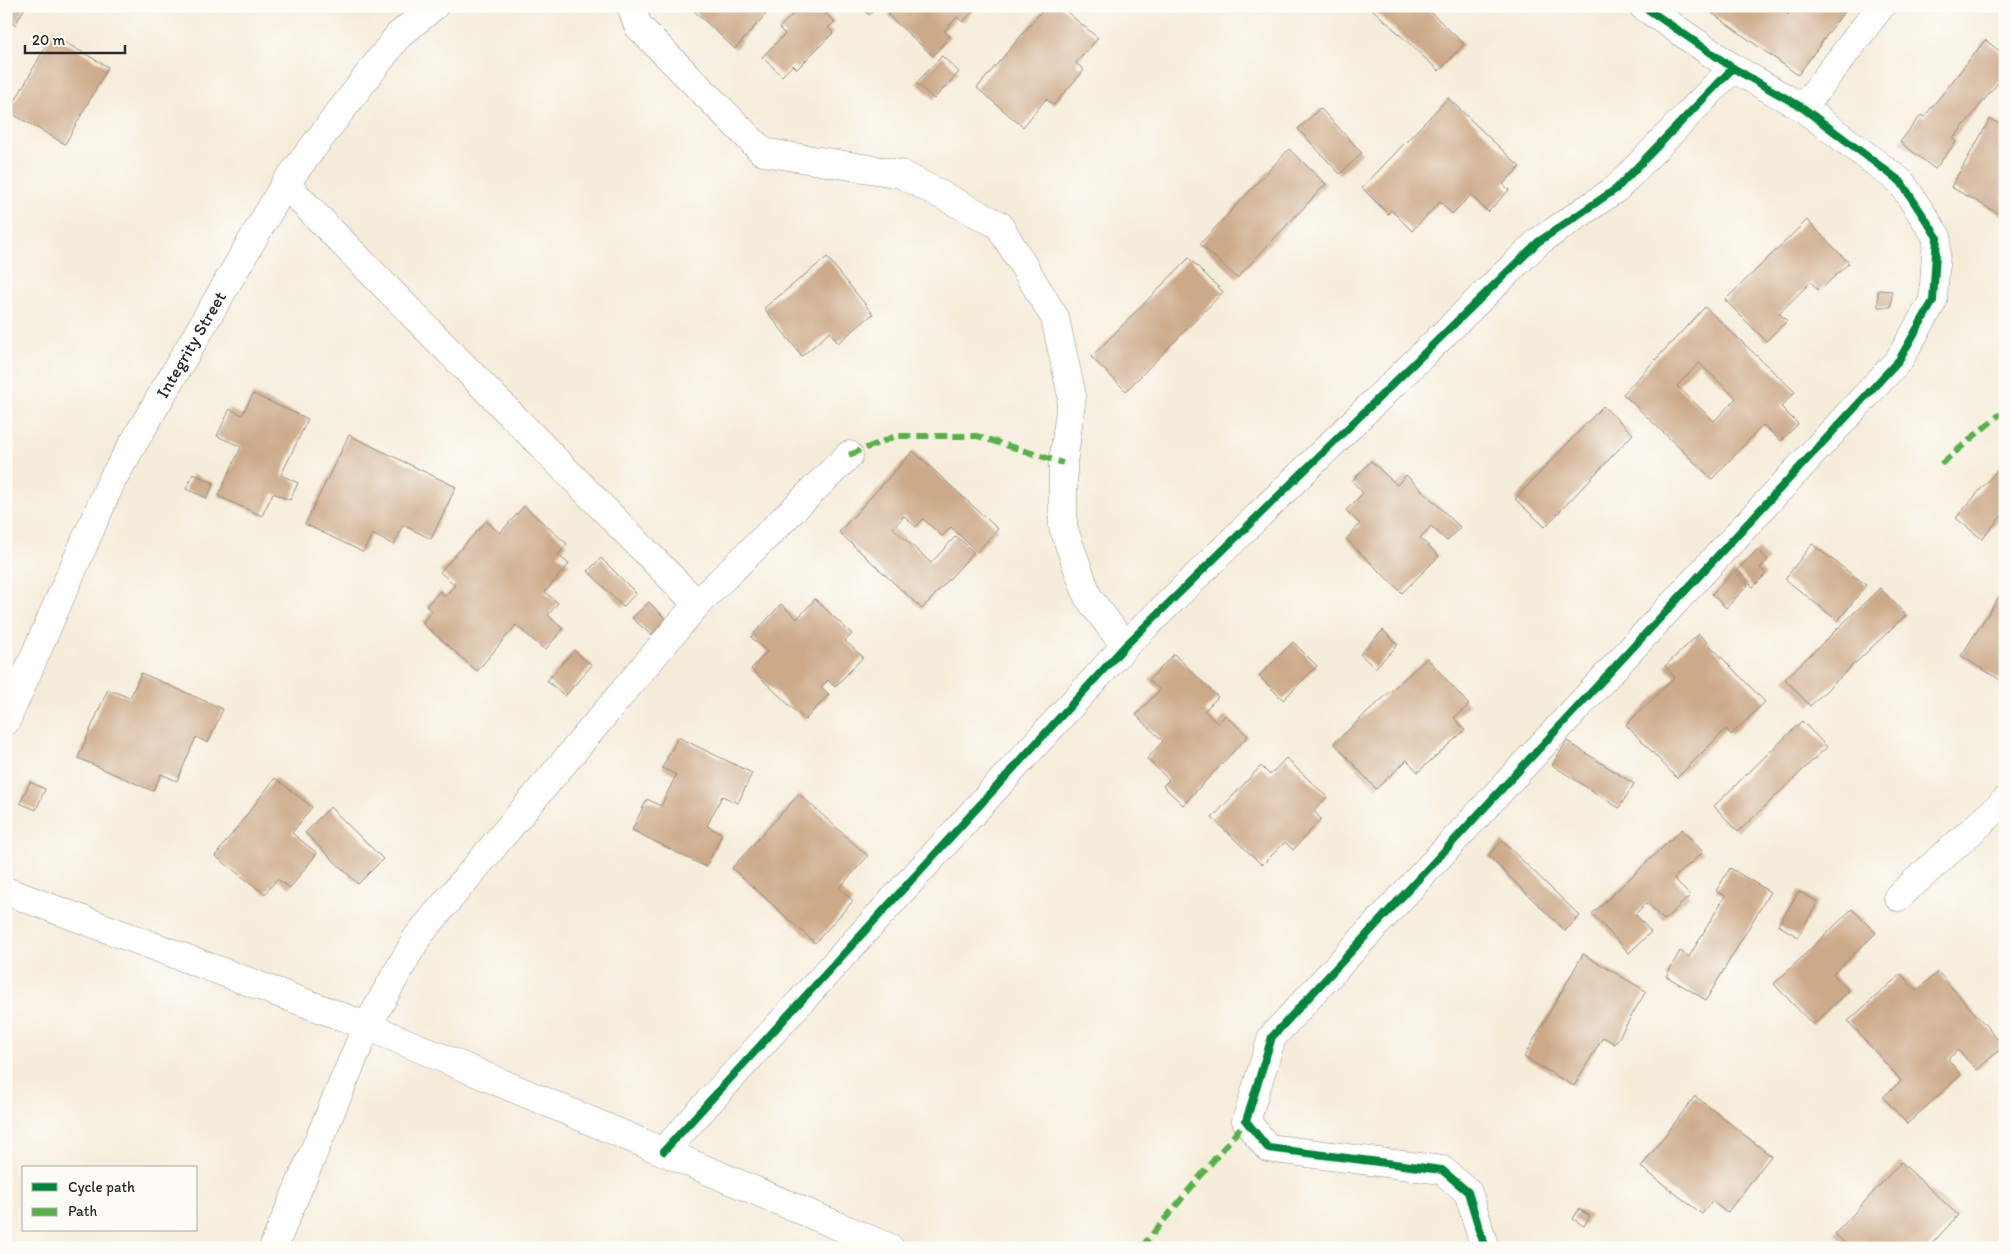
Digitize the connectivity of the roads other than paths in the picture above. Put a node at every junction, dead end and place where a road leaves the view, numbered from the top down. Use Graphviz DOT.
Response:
graph roads {
  1 [pos="434,6"];
  2 [pos="632,6"];
  3 [pos="1643,6"];
  4 [pos="1881,6"];
  5 [pos="1733,68"];
  6 [pos="1803,108"];
  7 [pos="285,184"];
  8 [pos="849,455"];
  9 [pos="697,604"];
  10 [pos="1126,646"];
  11 [pos="6,720"];
  12 [pos="2005,801"];
  13 [pos="6,890"];
  14 [pos="1898,897"];
  15 [pos="367,1026"];
  16 [pos="664,1151"];
  17 [pos="273,1248"];
  18 [pos="890,1248"];
  19 [pos="1485,1248"];
  1 -- 7 [label="street, Integrity Street"];
  2 -- 10 [label="street"];
  3 -- 5 [label="street"];
  4 -- 6 [label="street"];
  5 -- 6 [label="street"];
  5 -- 10 [label="street"];
  6 -- 19 [label="street"];
  7 -- 9 [label="street"];
  7 -- 11 [label="street, Integrity Street"];
  8 -- 9 [label="street"];
  9 -- 15 [label="street"];
  10 -- 16 [label="street"];
  12 -- 14 [label="street"];
  13 -- 15 [label="street"];
  15 -- 16 [label="street"];
  15 -- 17 [label="street"];
  16 -- 18 [label="street"];
}
